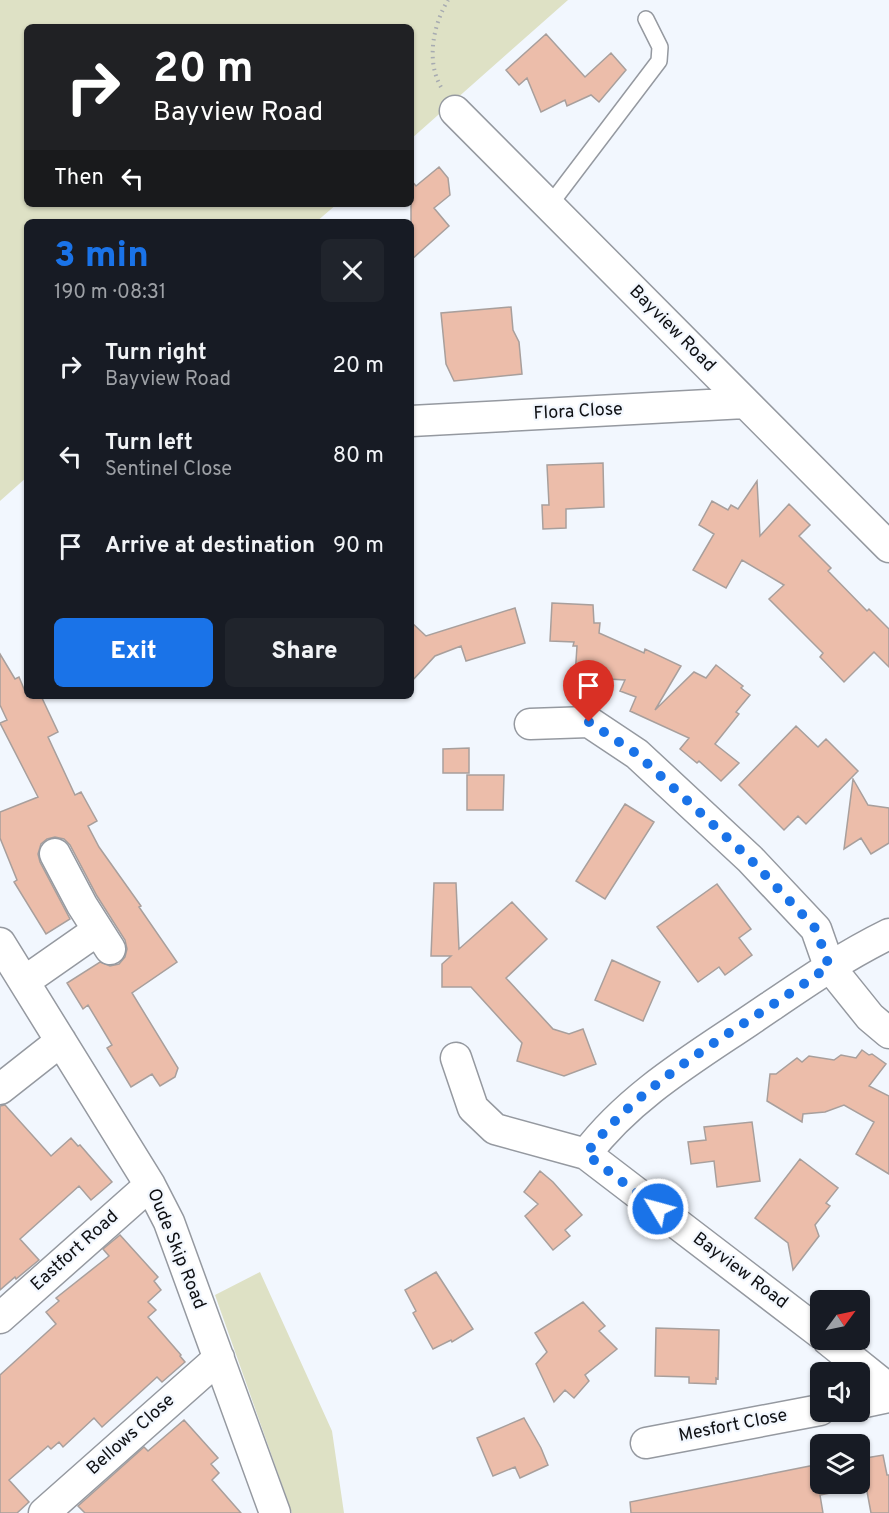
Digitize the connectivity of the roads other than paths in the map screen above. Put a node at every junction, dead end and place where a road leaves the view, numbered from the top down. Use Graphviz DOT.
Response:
graph roads {
  1 [pos="645,19"];
  2 [pos="455,111"];
  3 [pos="549,206"];
  4 [pos="745,403"];
  5 [pos="414,421"];
  6 [pos="889,547"];
  7 [pos="530,724"];
  8 [pos="55,854"];
  9 [pos="889,934"];
  10 [pos="0,943"];
  11 [pos="829,966"];
  12 [pos="25,981"];
  13 [pos="889,1034"];
  14 [pos="61,1041"];
  15 [pos="456,1058"];
  16 [pos="0,1089"];
  17 [pos="586,1154"];
  18 [pos="150,1185"];
  19 [pos="0,1318"];
  20 [pos="810,1325"];
  21 [pos="840,1350"];
  22 [pos="219,1358"];
  23 [pos="889,1389"];
  24 [pos="889,1397"];
  25 [pos="870,1401"];
  26 [pos="810,1412"];
  27 [pos="646,1443"];
  28 [pos="44,1513"];
  29 [pos="275,1513"];
  1 -- 3 [label="lane"];
  2 -- 3 [label="street, Bayview Road"];
  3 -- 4 [label="street, Bayview Road"];
  4 -- 5 [label="street, Flora Close"];
  4 -- 6 [label="street, Bayview Road"];
  7 -- 11 [label="street"];
  8 -- 12 [label="street"];
  9 -- 11 [label="street"];
  10 -- 12 [label="street, Oude Skip Road"];
  11 -- 13 [label="street"];
  11 -- 17 [label="street"];
  12 -- 14 [label="street, Oude Skip Road"];
  14 -- 16 [label="street"];
  14 -- 18 [label="street, Oude Skip Road"];
  15 -- 17 [label="street"];
  17 -- 20 [label="street, Bayview Road"];
  18 -- 19 [label="street, Eastfort Road"];
  18 -- 22 [label="street, Oude Skip Road"];
  21 -- 23 [label="street"];
  22 -- 28 [label="street, Bellows Close"];
  22 -- 29 [label="street, Oude Skip Road"];
  24 -- 25 [label="street"];
  26 -- 27 [label="street, Mesfort Close"];
}
